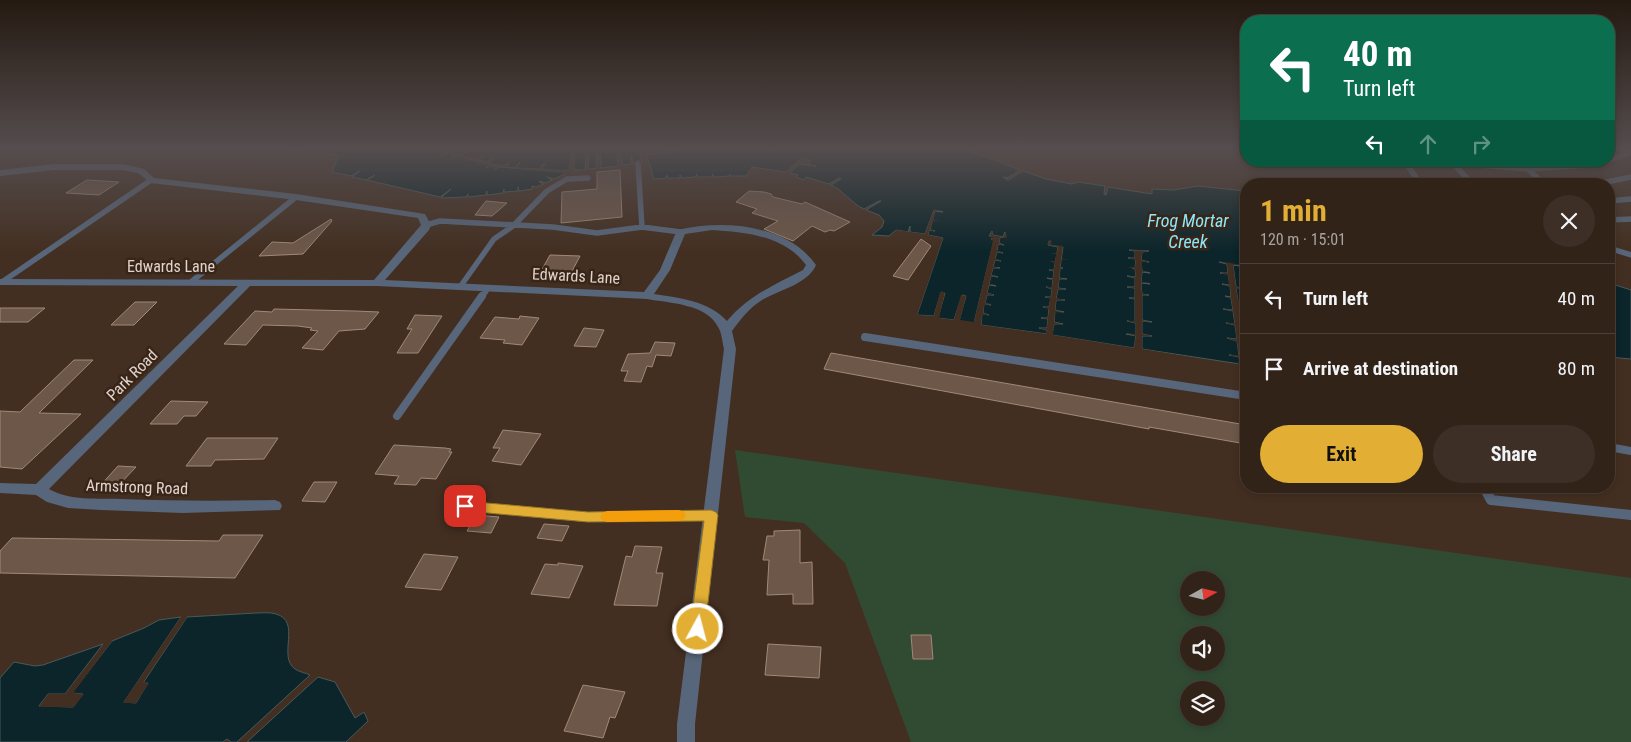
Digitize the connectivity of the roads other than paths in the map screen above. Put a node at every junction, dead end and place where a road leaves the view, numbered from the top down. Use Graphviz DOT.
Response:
graph roads {
  1 [pos="147,183"];
  2 [pos="173,183"];
  3 [pos="563,183"];
  4 [pos="639,183"];
  5 [pos="296,197"];
  6 [pos="1631,199"];
  7 [pos="1615,200"];
  8 [pos="1631,219"];
  9 [pos="1615,220"];
  10 [pos="426,225"];
  11 [pos="512,226"];
  12 [pos="642,227"];
  13 [pos="681,232"];
  14 [pos="1615,250"];
  15 [pos="1631,255"];
  16 [pos="1,282"];
  17 [pos="192,282"];
  18 [pos="247,283"];
  19 [pos="377,283"];
  20 [pos="460,287"];
  21 [pos="488,288"];
  22 [pos="647,296"];
  23 [pos="725,331"];
  24 [pos="865,337"];
  25 [pos="1240,395"];
  26 [pos="397,416"];
  27 [pos="1615,448"];
  28 [pos="1631,451"];
  29 [pos="0,488"];
  30 [pos="39,490"];
  31 [pos="1487,493"];
  32 [pos="276,506"];
  33 [pos="465,506"];
  34 [pos="711,515"];
  35 [pos="1631,515"];
  36 [pos="686,742"];
  1 -- 16 [label="lane"];
  2 -- 5 [label="street"];
  3 -- 11 [label="lane"];
  4 -- 12 [label="lane"];
  5 -- 10 [label="street"];
  5 -- 17 [label="lane"];
  6 -- 7 [label="lane"];
  8 -- 9 [label="lane"];
  10 -- 11 [label="lane"];
  10 -- 19 [label="street"];
  11 -- 12 [label="lane"];
  11 -- 20 [label="lane"];
  12 -- 13 [label="lane"];
  13 -- 22 [label="street"];
  13 -- 23 [label="street"];
  14 -- 15 [label="lane"];
  16 -- 17 [label="street, Edwards Lane"];
  17 -- 18 [label="street, Edwards Lane"];
  18 -- 19 [label="street, Edwards Lane"];
  18 -- 30 [label="street, Park Road"];
  19 -- 20 [label="street, Edwards Lane"];
  20 -- 21 [label="street, Edwards Lane"];
  21 -- 22 [label="street, Edwards Lane"];
  21 -- 26 [label="lane"];
  22 -- 23 [label="street, Edwards Lane"];
  23 -- 34 [label="street"];
  24 -- 25 [label="lane"];
  27 -- 28 [label="lane"];
  29 -- 30 [label="street, Armstrong Road"];
  30 -- 32 [label="street, Armstrong Road"];
  31 -- 35 [label="lane"];
  33 -- 34 [label="lane"];
  34 -- 36 [label="street"];
}
